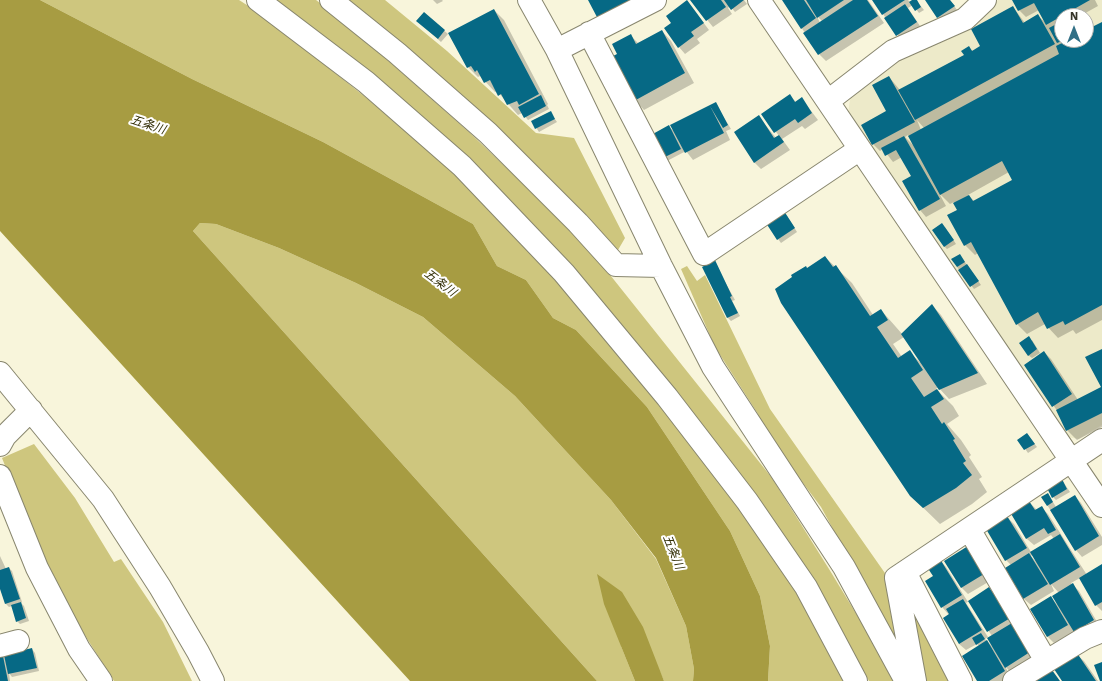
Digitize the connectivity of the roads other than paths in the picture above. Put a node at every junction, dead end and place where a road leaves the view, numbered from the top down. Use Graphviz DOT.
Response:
graph roads {
  1 [pos="258,0"];
  2 [pos="331,0"];
  3 [pos="529,0"];
  4 [pos="654,0"];
  5 [pos="759,0"];
  6 [pos="985,0"];
  7 [pos="589,34"];
  8 [pos="557,50"];
  9 [pos="828,101"];
  10 [pos="860,149"];
  11 [pos="661,266"];
  12 [pos="0,373"];
  13 [pos="31,410"];
  14 [pos="1102,440"];
  15 [pos="0,445"];
  16 [pos="1070,461"];
  17 [pos="0,476"];
  18 [pos="1102,506"];
  19 [pos="969,529"];
  20 [pos="906,572"];
  21 [pos="1102,631"];
  22 [pos="1046,661"];
  23 [pos="101,681"];
  24 [pos="213,681"];
  25 [pos="856,681"];
  26 [pos="906,681"];
  27 [pos="915,681"];
  28 [pos="961,681"];
  29 [pos="1014,681"];
  1 -- 25 [label="street"];
  2 -- 11 [label="street"];
  3 -- 8 [label="street"];
  4 -- 7 [label="street"];
  5 -- 9 [label="street"];
  6 -- 9 [label="street"];
  7 -- 8 [label="street"];
  7 -- 10 [label="street"];
  8 -- 11 [label="street"];
  9 -- 10 [label="street"];
  10 -- 16 [label="street"];
  11 -- 26 [label="street"];
  12 -- 13 [label="street"];
  13 -- 15 [label="street"];
  13 -- 24 [label="street"];
  14 -- 16 [label="street"];
  16 -- 18 [label="street"];
  16 -- 19 [label="street"];
  17 -- 23 [label="street"];
  19 -- 20 [label="street"];
  19 -- 22 [label="street"];
  20 -- 27 [label="street"];
  20 -- 28 [label="street"];
  21 -- 22 [label="street"];
  22 -- 29 [label="street"];
}
